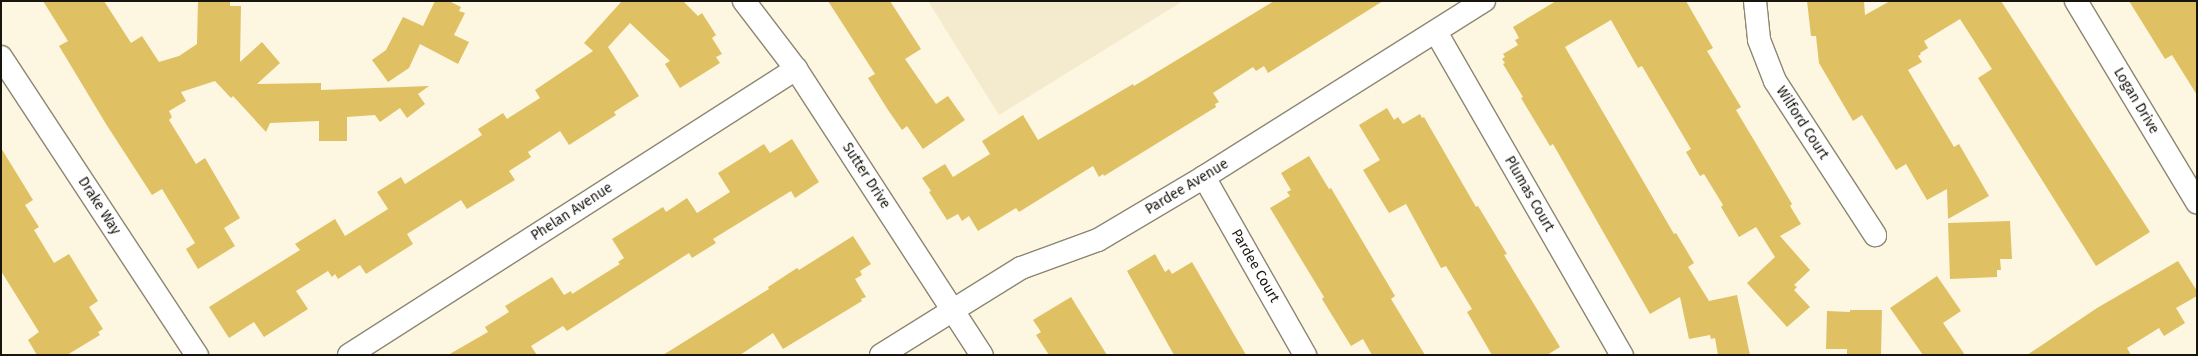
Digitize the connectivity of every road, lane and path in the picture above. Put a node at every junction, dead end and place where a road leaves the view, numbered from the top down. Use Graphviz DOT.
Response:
graph roads {
  1 [pos="744,1"];
  2 [pos="1484,1"];
  3 [pos="1755,1"];
  4 [pos="2076,1"];
  5 [pos="1436,32"];
  6 [pos="1,57"];
  7 [pos="796,69"];
  8 [pos="1204,177"];
  9 [pos="2197,202"];
  10 [pos="1875,235"];
  11 [pos="954,310"];
  12 [pos="197,355"];
  13 [pos="349,355"];
  14 [pos="881,355"];
  15 [pos="982,355"];
  16 [pos="1305,355"];
  17 [pos="1622,355"];
  1 -- 7 [label="street, Sutter Drive"];
  2 -- 5 [label="street, Pardee Avenue"];
  3 -- 10 [label="street, Wilford Court"];
  4 -- 9 [label="street, Logan Drive"];
  5 -- 8 [label="street, Pardee Avenue"];
  5 -- 17 [label="street, Plumas Court"];
  6 -- 12 [label="street, Drake Way"];
  7 -- 11 [label="street, Sutter Drive"];
  7 -- 13 [label="street, Phelan Avenue"];
  8 -- 11 [label="street, Pardee Avenue"];
  8 -- 16 [label="street, Pardee Court"];
  11 -- 14 [label="street, Pardee Avenue"];
  11 -- 15 [label="street, Sutter Drive"];
}
